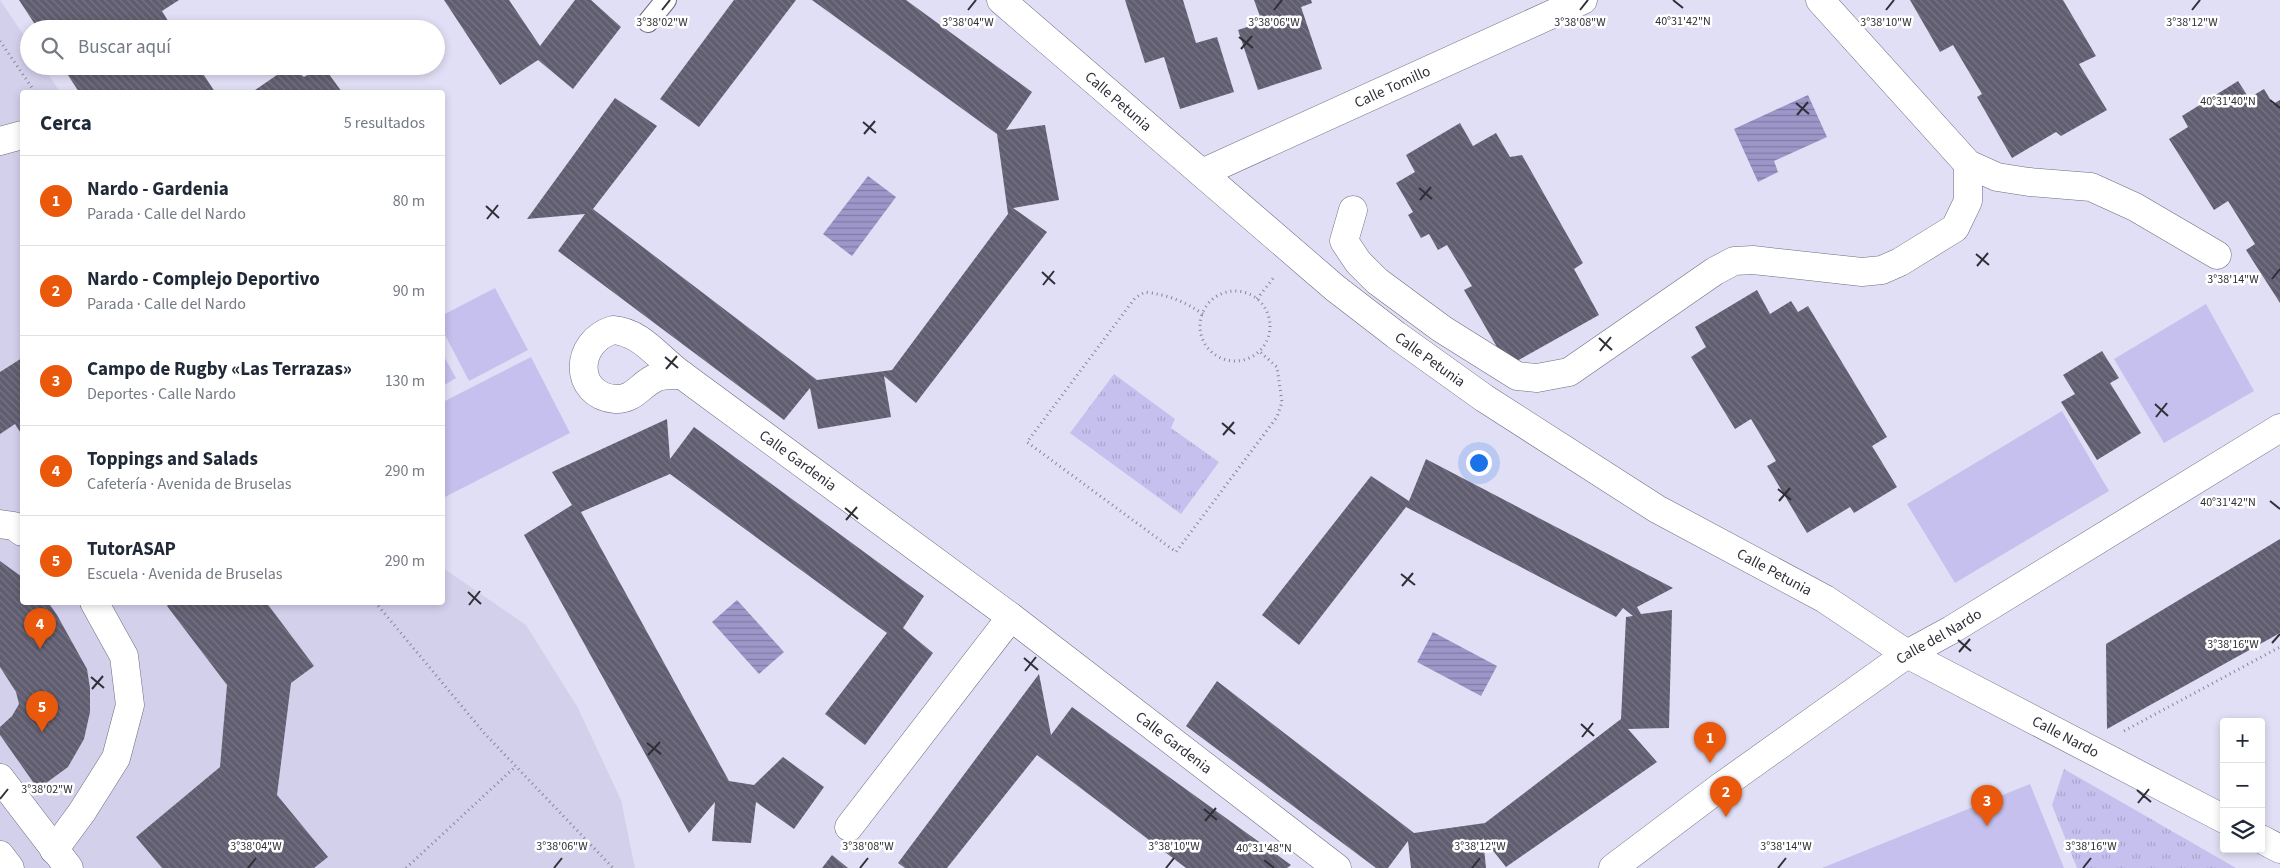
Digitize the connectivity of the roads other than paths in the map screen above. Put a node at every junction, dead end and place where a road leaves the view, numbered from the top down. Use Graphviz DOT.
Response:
graph roads {
  1 [pos="666,0"];
  2 [pos="1001,0"];
  3 [pos="1582,0"];
  4 [pos="1820,0"];
  5 [pos="648,22"];
  6 [pos="20,135"];
  7 [pos="0,141"];
  8 [pos="1968,164"];
  9 [pos="1202,173"];
  10 [pos="1353,210"];
  11 [pos="2217,254"];
  12 [pos="682,375"];
  13 [pos="2280,428"];
  14 [pos="0,524"];
  15 [pos="20,530"];
  16 [pos="96,605"];
  17 [pos="1011,618"];
  18 [pos="1907,654"];
  19 [pos="0,778"];
  20 [pos="2220,818"];
  21 [pos="849,827"];
  22 [pos="2265,841"];
  23 [pos="2280,849"];
  24 [pos="0,855"];
  25 [pos="61,859"];
  26 [pos="10,868"];
  27 [pos="1336,868"];
  28 [pos="1613,868"];
  1 -- 5 [label="lane"];
  2 -- 9 [label="street, Calle Petunia"];
  3 -- 9 [label="street, Calle Tomillo"];
  4 -- 8 [label="street"];
  6 -- 7 [label="street"];
  8 -- 10 [label="street"];
  8 -- 11 [label="street"];
  9 -- 18 [label="street, Calle Petunia"];
  12 -- 17 [label="street, Calle Gardenia"];
  13 -- 18 [label="street, Calle del Nardo"];
  14 -- 15 [label="street"];
  16 -- 25 [label="street"];
  17 -- 21 [label="street"];
  17 -- 27 [label="street, Calle Gardenia"];
  18 -- 20 [label="street, Calle Nardo"];
  18 -- 28 [label="street, Calle del Nardo"];
  19 -- 25 [label="street"];
  22 -- 23 [label="street"];
  24 -- 26 [label="street"];
}
